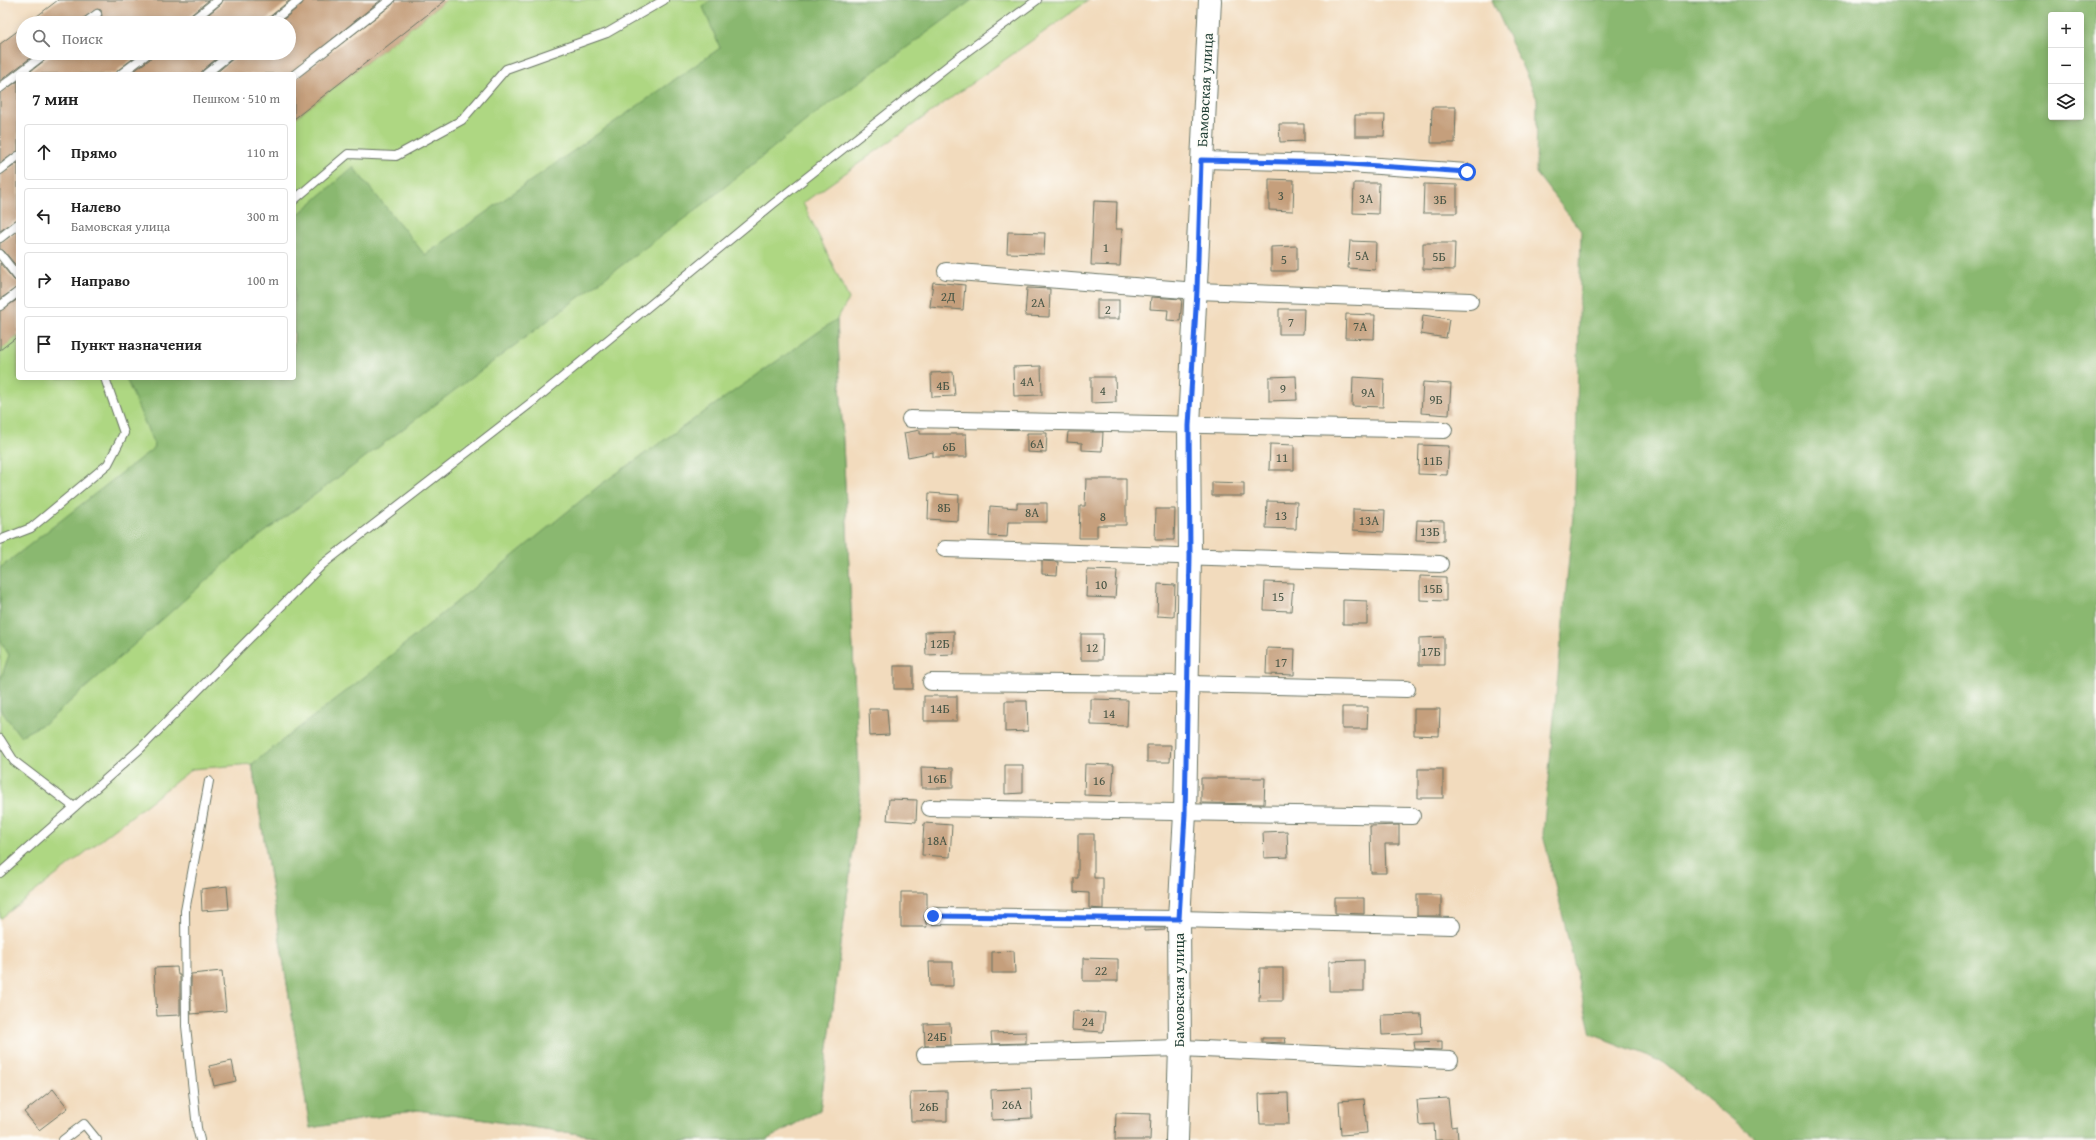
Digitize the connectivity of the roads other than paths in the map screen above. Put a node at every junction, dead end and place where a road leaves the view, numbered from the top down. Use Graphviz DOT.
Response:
graph roads {
  1 [pos="218,0"];
  2 [pos="299,0"];
  3 [pos="390,0"];
  4 [pos="664,0"];
  5 [pos="1037,0"];
  6 [pos="1210,0"];
  7 [pos="97,14"];
  8 [pos="94,16"];
  9 [pos="198,16"];
  10 [pos="279,16"];
  11 [pos="37,60"];
  12 [pos="138,60"];
  13 [pos="223,60"];
  14 [pos="21,72"];
  15 [pos="124,72"];
  16 [pos="208,72"];
  17 [pos="296,73"];
  18 [pos="16,76"];
  19 [pos="0,88"];
  20 [pos="16,158"];
  21 [pos="1201,160"];
  22 [pos="0,170"];
  23 [pos="1467,172"];
  24 [pos="296,198"];
  25 [pos="16,226"];
  26 [pos="0,238"];
  27 [pos="0,254"];
  28 [pos="946,271"];
  29 [pos="16,274"];
  30 [pos="1197,291"];
  31 [pos="16,294"];
  32 [pos="1470,301"];
  33 [pos="0,306"];
  34 [pos="106,380"];
  35 [pos="910,419"];
  36 [pos="1189,426"];
  37 [pos="1444,430"];
  38 [pos="0,540"];
  39 [pos="945,549"];
  40 [pos="1190,556"];
  41 [pos="1440,564"];
  42 [pos="931,682"];
  43 [pos="1187,684"];
  44 [pos="1407,689"];
  45 [pos="0,739"];
  46 [pos="209,781"];
  47 [pos="74,808"];
  48 [pos="930,808"];
  49 [pos="1185,814"];
  50 [pos="1412,816"];
  51 [pos="0,872"];
  52 [pos="933,916"];
  53 [pos="1179,919"];
  54 [pos="1452,926"];
  55 [pos="1180,1048"];
  56 [pos="925,1055"];
  57 [pos="1450,1060"];
  58 [pos="63,1140"];
  59 [pos="97,1140"];
  60 [pos="200,1140"];
  61 [pos="1177,1140"];
  1 -- 9 [label="lane"];
  2 -- 10 [label="lane"];
  3 -- 17 [label="lane"];
  4 -- 24 [label="lane"];
  5 -- 47 [label="lane"];
  6 -- 21 [label="street, Бамовская улица"];
  7 -- 8 [label="lane"];
  11 -- 14 [label="lane"];
  12 -- 15 [label="lane"];
  13 -- 16 [label="lane"];
  18 -- 19 [label="lane"];
  20 -- 22 [label="lane"];
  21 -- 23 [label="street"];
  21 -- 30 [label="street, Бамовская улица"];
  25 -- 26 [label="lane"];
  27 -- 29 [label="lane"];
  28 -- 30 [label="street"];
  30 -- 32 [label="street"];
  30 -- 36 [label="street, Бамовская улица"];
  31 -- 33 [label="lane"];
  34 -- 38 [label="lane"];
  35 -- 36 [label="street"];
  36 -- 37 [label="street"];
  36 -- 40 [label="street, Бамовская улица"];
  39 -- 40 [label="street"];
  40 -- 41 [label="street"];
  40 -- 43 [label="street, Бамовская улица"];
  42 -- 43 [label="street"];
  43 -- 44 [label="street"];
  43 -- 49 [label="street, Бамовская улица"];
  45 -- 47 [label="lane"];
  46 -- 60 [label="lane"];
  47 -- 51 [label="lane"];
  48 -- 49 [label="street"];
  49 -- 50 [label="street"];
  49 -- 53 [label="street, Бамовская улица"];
  52 -- 53 [label="street"];
  53 -- 54 [label="street"];
  53 -- 55 [label="street, Бамовская улица"];
  55 -- 56 [label="street"];
  55 -- 57 [label="street"];
  55 -- 61 [label="street, Бамовская улица"];
  58 -- 59 [label="lane"];
}
